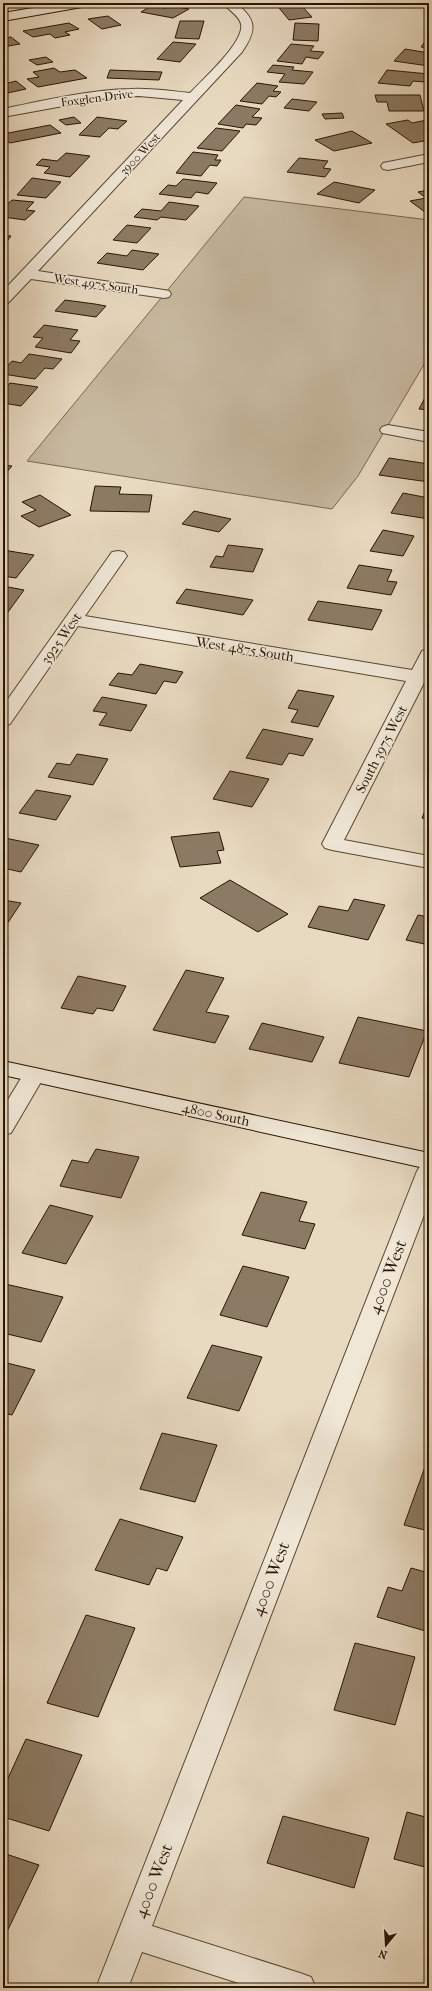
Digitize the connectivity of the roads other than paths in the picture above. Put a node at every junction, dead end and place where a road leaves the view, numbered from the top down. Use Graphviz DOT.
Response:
graph roads {
  1 [pos="82,3"];
  2 [pos="229,3"];
  3 [pos="3,17"];
  4 [pos="193,97"];
  5 [pos="3,113"];
  6 [pos="429,158"];
  7 [pos="388,166"];
  8 [pos="27,274"];
  9 [pos="164,294"];
  10 [pos="3,300"];
  11 [pos="388,430"];
  12 [pos="429,437"];
  13 [pos="118,556"];
  14 [pos="73,620"];
  15 [pos="429,655"];
  16 [pos="418,677"];
  17 [pos="3,720"];
  18 [pos="429,862"];
  19 [pos="3,1068"];
  20 [pos="34,1075"];
  21 [pos="3,1127"];
  22 [pos="429,1161"];
  23 [pos="429,1170"];
  24 [pos="132,1934"];
  25 [pos="112,1988"];
  26 [pos="300,1988"];
  1 -- 3 [label="street"];
  2 -- 4 [label="street, 3900 West"];
  4 -- 5 [label="street, Foxglen Drive"];
  4 -- 8 [label="street, 3900 West"];
  6 -- 7 [label="street"];
  8 -- 9 [label="street, West 4975 South"];
  8 -- 10 [label="street, 3900 West"];
  11 -- 12 [label="street"];
  13 -- 14 [label="street, 3925 West"];
  14 -- 16 [label="street, West 4875 South"];
  14 -- 17 [label="street, 3925 West"];
  15 -- 16 [label="street, South 3975 West"];
  16 -- 18 [label="street, South 3975 West"];
  19 -- 20 [label="street, 4800 South"];
  20 -- 21 [label="street"];
  20 -- 22 [label="street, 4800 South"];
  23 -- 24 [label="street, 4000 West"];
  24 -- 25 [label="street, 4000 West"];
  24 -- 26 [label="street"];
}
